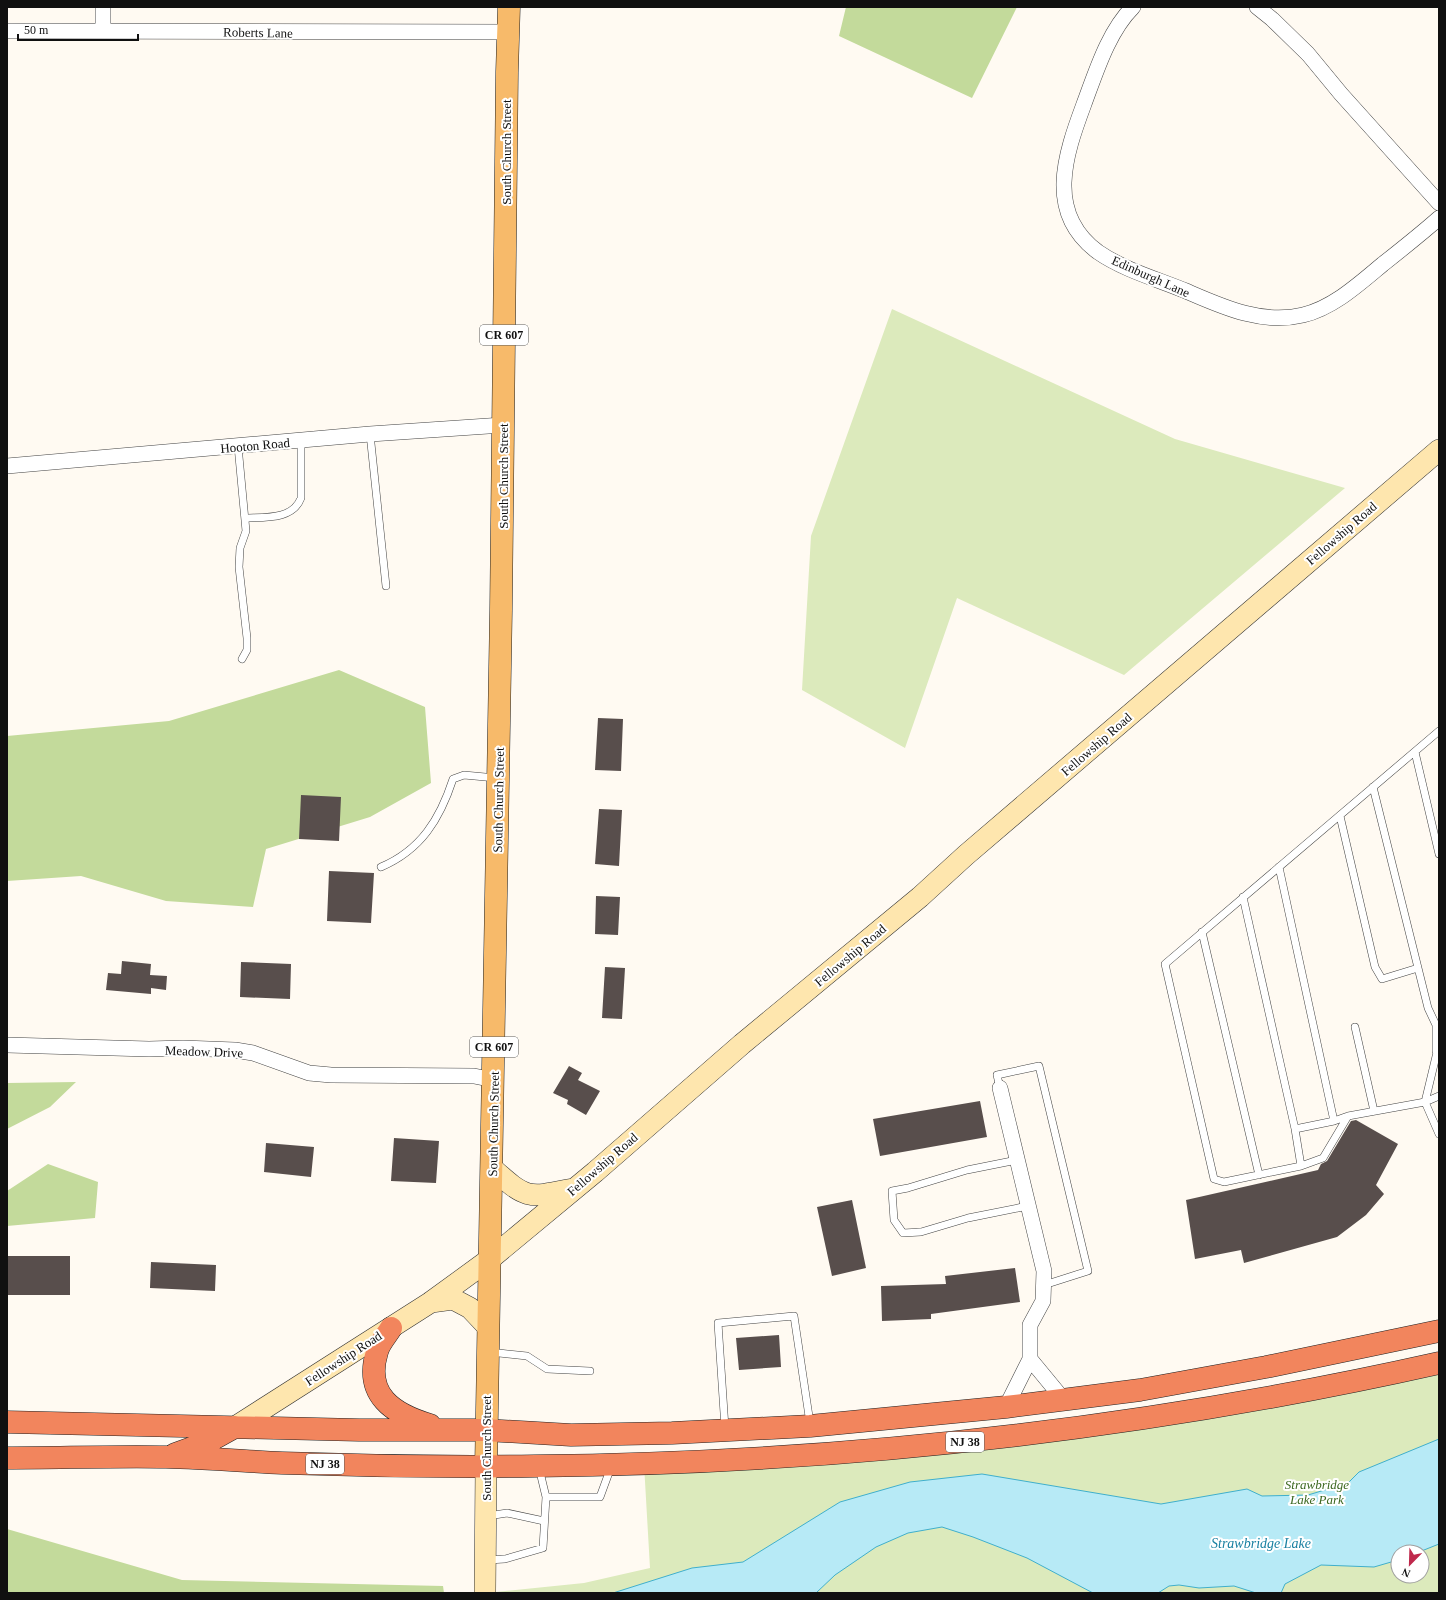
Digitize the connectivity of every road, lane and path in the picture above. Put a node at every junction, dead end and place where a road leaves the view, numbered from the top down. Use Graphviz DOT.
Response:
graph roads {
  1 [pos="103,7"];
  2 [pos="509,7"];
  3 [pos="1133,7"];
  4 [pos="1256,7"];
  5 [pos="7,31"];
  6 [pos="102,31"];
  7 [pos="508,32"];
  8 [pos="1439,203"];
  9 [pos="1439,218"];
  10 [pos="503,425"];
  11 [pos="370,434"];
  12 [pos="301,440"];
  13 [pos="238,446"];
  14 [pos="1439,450"];
  15 [pos="7,466"];
  16 [pos="245,518"];
  17 [pos="386,586"];
  18 [pos="242,659"];
  19 [pos="1439,731"];
  20 [pos="1415,752"];
  21 [pos="498,778"];
  22 [pos="1373,787"];
  23 [pos="1340,816"];
  24 [pos="1439,854"];
  25 [pos="381,866"];
  26 [pos="1279,867"];
  27 [pos="1244,897"];
  28 [pos="1202,932"];
  29 [pos="1418,968"];
  30 [pos="1355,1027"];
  31 [pos="7,1045"];
  32 [pos="1437,1049"];
  33 [pos="494,1080"];
  34 [pos="1000,1088"];
  35 [pos="1439,1096"];
  36 [pos="1425,1102"];
  37 [pos="1374,1111"];
  38 [pos="1348,1116"];
  39 [pos="1334,1121"];
  40 [pos="1295,1129"];
  41 [pos="1439,1134"];
  42 [pos="1017,1160"];
  43 [pos="1301,1166"];
  44 [pos="492,1168"];
  45 [pos="1259,1174"];
  46 [pos="575,1188"];
  47 [pos="1028,1206"];
  48 [pos="490,1259"];
  49 [pos="1043,1285"];
  50 [pos="431,1302"];
  51 [pos="487,1326"];
  52 [pos="391,1328"];
  53 [pos="1439,1331"];
  54 [pos="488,1352"];
  55 [pos="1030,1359"];
  56 [pos="1439,1363"];
  57 [pos="590,1371"];
  58 [pos="1063,1400"];
  59 [pos="1006,1407"];
  60 [pos="7,1422"];
  61 [pos="810,1426"];
  62 [pos="235,1427"];
  63 [pos="445,1430"];
  64 [pos="486,1430"];
  65 [pos="725,1430"];
  66 [pos="165,1457"];
  67 [pos="7,1458"];
  68 [pos="612,1465"];
  69 [pos="539,1466"];
  70 [pos="486,1467"];
  71 [pos="546,1497"];
  72 [pos="486,1516"];
  73 [pos="544,1521"];
  74 [pos="486,1560"];
  75 [pos="485,1593"];
  1 -- 6 [label="street"];
  2 -- 7 [label="main road, South Church Street / CR 607"];
  3 -- 9 [label="street, Edinburgh Lane"];
  4 -- 8 [label="street"];
  5 -- 6 [label="street, Roberts Lane"];
  6 -- 7 [label="street, Roberts Lane"];
  7 -- 10 [label="main road, South Church Street / CR 607"];
  10 -- 11 [label="street, Hooton Road"];
  10 -- 21 [label="main road, South Church Street / CR 607"];
  11 -- 12 [label="street, Hooton Road"];
  11 -- 17 [label="lane"];
  12 -- 13 [label="street, Hooton Road"];
  12 -- 16 [label="lane"];
  13 -- 15 [label="street, Hooton Road"];
  13 -- 16 [label="lane"];
  14 -- 46 [label="street, Fellowship Road"];
  16 -- 18 [label="lane"];
  19 -- 20 [label="lane"];
  20 -- 22 [label="lane"];
  20 -- 24 [label="lane"];
  21 -- 25 [label="lane"];
  21 -- 33 [label="main road, South Church Street / CR 607"];
  22 -- 23 [label="lane"];
  22 -- 29 [label="lane"];
  23 -- 26 [label="lane"];
  23 -- 29 [label="lane"];
  26 -- 27 [label="lane"];
  26 -- 39 [label="lane"];
  27 -- 28 [label="lane"];
  27 -- 40 [label="lane"];
  28 -- 45 [label="lane"];
  28 -- 45 [label="lane"];
  29 -- 32 [label="lane"];
  30 -- 37 [label="lane"];
  31 -- 33 [label="street, Meadow Drive"];
  32 -- 36 [label="lane"];
  33 -- 44 [label="main road, South Church Street / CR 607"];
  34 -- 42 [label="street"];
  34 -- 49 [label="lane"];
  35 -- 36 [label="lane"];
  36 -- 37 [label="lane"];
  36 -- 41 [label="lane"];
  37 -- 38 [label="lane"];
  38 -- 39 [label="lane"];
  38 -- 43 [label="lane"];
  39 -- 40 [label="lane"];
  40 -- 43 [label="lane"];
  42 -- 47 [label="street"];
  42 -- 47 [label="lane"];
  43 -- 45 [label="lane"];
  44 -- 46 [label="street"];
  44 -- 48 [label="main road, South Church Street / CR 607"];
  46 -- 48 [label="street, Fellowship Road"];
  47 -- 49 [label="street"];
  48 -- 50 [label="street, Fellowship Road"];
  48 -- 51 [label="main road, South Church Street / CR 607"];
  49 -- 55 [label="street"];
  50 -- 51 [label="street"];
  50 -- 52 [label="street, Fellowship Road"];
  51 -- 54 [label="main road, South Church Street / CR 607"];
  52 -- 62 [label="street, Fellowship Road"];
  52 -- 63 [label="highway"];
  53 -- 58 [label="highway, NJ 38"];
  54 -- 57 [label="lane"];
  54 -- 64 [label="main road, South Church Street / CR 607"];
  55 -- 58 [label="street"];
  55 -- 59 [label="street"];
  56 -- 68 [label="highway, NJ 38"];
  58 -- 59 [label="highway, NJ 38"];
  59 -- 61 [label="highway, NJ 38"];
  60 -- 62 [label="highway, NJ 38"];
  61 -- 65 [label="highway, NJ 38"];
  61 -- 65 [label="lane"];
  62 -- 63 [label="highway, NJ 38"];
  62 -- 66 [label="highway"];
  63 -- 64 [label="highway, NJ 38"];
  64 -- 65 [label="highway, NJ 38"];
  64 -- 70 [label="main road, South Church Street / CR 607"];
  66 -- 67 [label="highway, NJ 38"];
  66 -- 70 [label="highway, NJ 38"];
  68 -- 69 [label="highway, NJ 38"];
  68 -- 71 [label="lane"];
  69 -- 70 [label="highway, NJ 38"];
  69 -- 71 [label="lane"];
  70 -- 72 [label="street, South Church Street / CR 607"];
  71 -- 73 [label="lane"];
  72 -- 73 [label="lane"];
  72 -- 74 [label="street, South Church Street / CR 607"];
  73 -- 74 [label="lane"];
  74 -- 75 [label="street, South Church Street / CR 607"];
}
